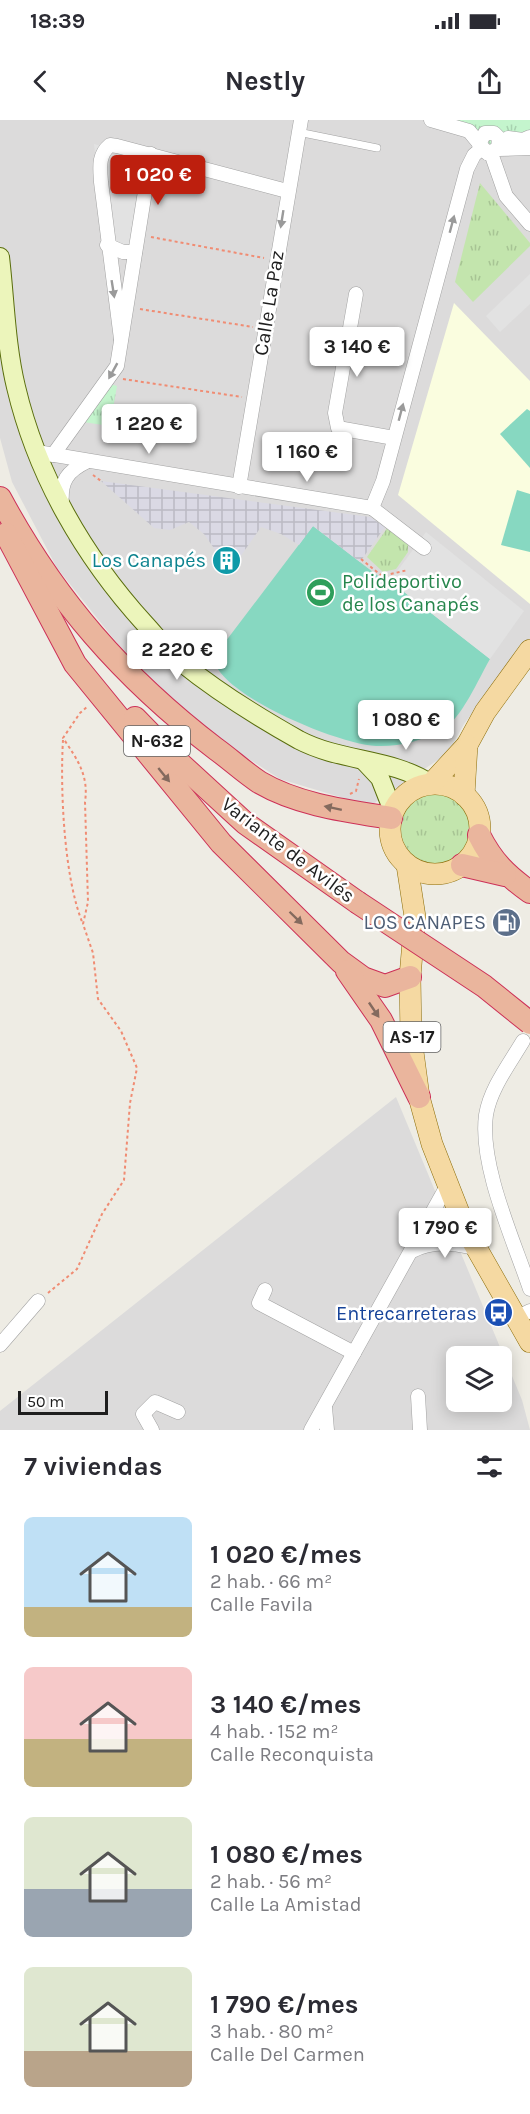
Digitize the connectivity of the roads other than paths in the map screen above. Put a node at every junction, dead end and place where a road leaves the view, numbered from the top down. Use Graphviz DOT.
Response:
graph roads {
  1 [pos="431,120"];
  2 [pos="299,126"];
  3 [pos="530,137"];
  4 [pos="489,146"];
  5 [pos="377,148"];
  6 [pos="530,148"];
  7 [pos="151,154"];
  8 [pos="287,191"];
  9 [pos="530,224"];
  10 [pos="107,245"];
  11 [pos="135,252"];
  12 [pos="0,257"];
  13 [pos="356,294"];
  14 [pos="121,339"];
  15 [pos="394,438"];
  16 [pos="45,453"];
  17 [pos="88,461"];
  18 [pos="239,487"];
  19 [pos="0,498"];
  20 [pos="372,508"];
  21 [pos="62,510"];
  22 [pos="3,528"];
  23 [pos="424,548"];
  24 [pos="530,650"];
  25 [pos="467,745"];
  26 [pos="365,762"];
  27 [pos="431,784"];
  28 [pos="464,795"];
  29 [pos="392,814"];
  30 [pos="480,836"];
  31 [pos="407,865"];
  32 [pos="453,869"];
  33 [pos="505,875"];
  34 [pos="530,892"];
  35 [pos="415,917"];
  36 [pos="342,962"];
  37 [pos="410,977"];
  38 [pos="526,1032"];
  39 [pos="419,1097"];
  40 [pos="447,1186"];
  41 [pos="475,1248"];
  42 [pos="412,1251"];
  43 [pos="530,1288"];
  44 [pos="265,1290"];
  45 [pos="38,1301"];
  46 [pos="523,1314"];
  47 [pos="530,1342"];
  48 [pos="0,1345"];
  49 [pos="354,1353"];
  50 [pos="417,1396"];
  51 [pos="324,1407"];
  52 [pos="178,1412"];
  53 [pos="152,1430"];
  54 [pos="311,1430"];
  55 [pos="327,1430"];
  56 [pos="420,1430"];
  1 -- 4 [label="street"];
  2 -- 5 [label="lane"];
  2 -- 8 [label="street, Calle La Paz"];
  3 -- 4 [label="street"];
  4 -- 6 [label="street"];
  4 -- 9 [label="street"];
  15 -- 4 [label="street, one-way"];
  7 -- 8 [label="street"];
  7 -- 10 [label="street"];
  7 -- 11 [label="street"];
  8 -- 18 [label="street, Calle La Paz, one-way"];
  10 -- 11 [label="street"];
  10 -- 14 [label="street, one-way"];
  11 -- 14 [label="street"];
  12 -- 16 [label="main road"];
  13 -- 15 [label="street"];
  14 -- 16 [label="street, one-way"];
  15 -- 20 [label="street"];
  16 -- 17 [label="street"];
  16 -- 21 [label="main road"];
  17 -- 18 [label="street"];
  17 -- 21 [label="street"];
  18 -- 20 [label="street"];
  29 -- 19 [label="highway, one-way"];
  20 -- 23 [label="street"];
  21 -- 26 [label="main road"];
  22 -- 36 [label="highway, one-way"];
  22 -- 38 [label="highway, Variante de Avilés / N-632, bridge"];
  24 -- 25 [label="main road"];
  25 -- 27 [label="main road"];
  25 -- 28 [label="main road"];
  26 -- 27 [label="main road"];
  26 -- 29 [label="main road"];
  27 -- 28 [label="main road"];
  27 -- 29 [label="main road"];
  28 -- 30 [label="main road"];
  29 -- 31 [label="main road, AS-17"];
  30 -- 32 [label="main road, AS-17"];
  30 -- 33 [label="highway"];
  31 -- 32 [label="main road"];
  31 -- 35 [label="main road, AS-17"];
  32 -- 33 [label="highway"];
  32 -- 35 [label="main road, AS-17"];
  33 -- 34 [label="highway"];
  35 -- 37 [label="main road, AS-17"];
  36 -- 37 [label="highway"];
  36 -- 39 [label="highway, one-way"];
  37 -- 39 [label="main road, AS-17"];
  38 -- 43 [label="street"];
  39 -- 40 [label="main road, AS-17"];
  40 -- 41 [label="main road, AS-17"];
  40 -- 42 [label="street"];
  41 -- 42 [label="street"];
  41 -- 46 [label="main road, AS-17"];
  42 -- 49 [label="street"];
  44 -- 49 [label="street"];
  45 -- 48 [label="street"];
  46 -- 47 [label="main road, AS-17"];
  49 -- 51 [label="street"];
  50 -- 56 [label="street"];
  51 -- 54 [label="street"];
  51 -- 55 [label="street"];
  52 -- 53 [label="street"];
}
